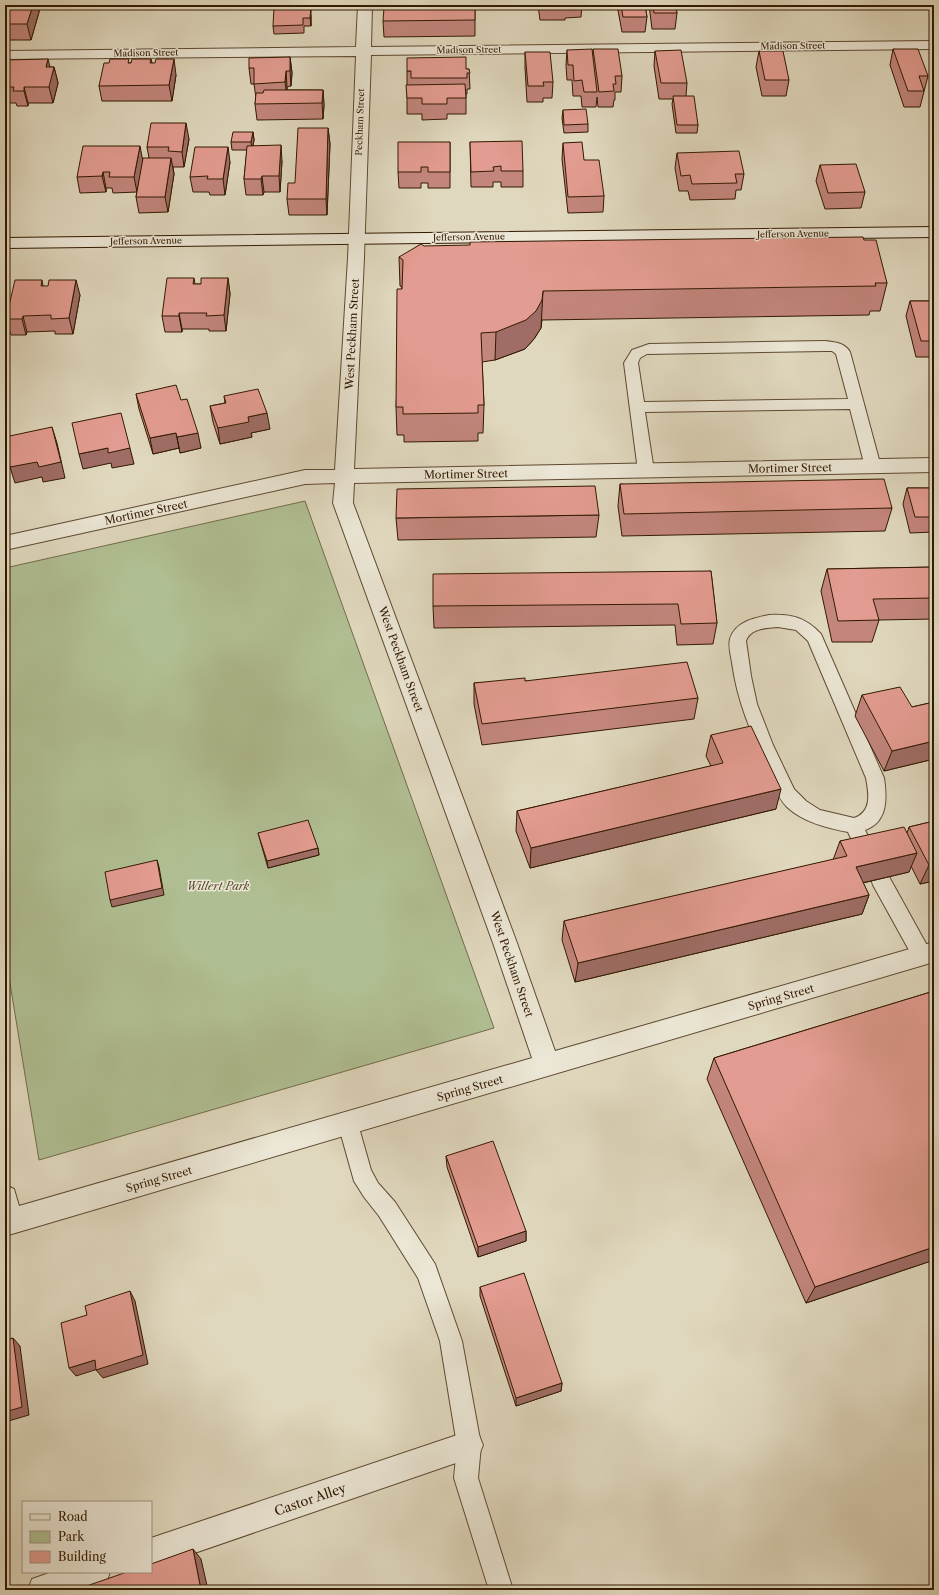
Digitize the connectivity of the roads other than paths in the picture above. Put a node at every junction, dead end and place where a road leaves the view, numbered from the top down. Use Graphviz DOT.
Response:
graph roads {
  1 [pos="365,5"];
  2 [pos="934,44"];
  3 [pos="363,51"];
  4 [pos="5,55"];
  5 [pos="934,232"];
  6 [pos="356,238"];
  7 [pos="5,243"];
  8 [pos="856,404"];
  9 [pos="638,407"];
  10 [pos="934,466"];
  11 [pos="872,467"];
  12 [pos="646,471"];
  13 [pos="344,476"];
  14 [pos="5,542"];
  15 [pos="854,826"];
  16 [pos="867,853"];
  17 [pos="880,880"];
  18 [pos="928,953"];
  19 [pos="547,1065"];
  20 [pos="348,1124"];
  21 [pos="6,1214"];
  22 [pos="469,1445"];
  23 [pos="152,1553"];
  24 [pos="92,1573"];
  25 [pos="43,1590"];
  26 [pos="501,1590"];
  1 -- 3 [label="street, Peckham Street"];
  2 -- 3 [label="street, Madison Street"];
  3 -- 4 [label="street, Madison Street"];
  3 -- 6 [label="street, Peckham Street"];
  5 -- 6 [label="street, Jefferson Avenue"];
  6 -- 7 [label="street, Jefferson Avenue"];
  6 -- 13 [label="street, West Peckham Street"];
  8 -- 9 [label="lane"];
  8 -- 9 [label="lane"];
  8 -- 11 [label="lane"];
  9 -- 12 [label="lane"];
  10 -- 11 [label="street, Mortimer Street"];
  11 -- 12 [label="street, Mortimer Street"];
  12 -- 13 [label="street, Mortimer Street"];
  13 -- 14 [label="street, Mortimer Street"];
  13 -- 19 [label="street, West Peckham Street"];
  15 -- 15 [label="lane"];
  15 -- 16 [label="lane"];
  17 -- 18 [label="lane"];
  18 -- 19 [label="street, Spring Street"];
  19 -- 20 [label="street, Spring Street"];
  20 -- 21 [label="street, Spring Street"];
  20 -- 22 [label="lane"];
  22 -- 23 [label="street, Castor Alley"];
  22 -- 26 [label="lane"];
  24 -- 25 [label="street"];
}
